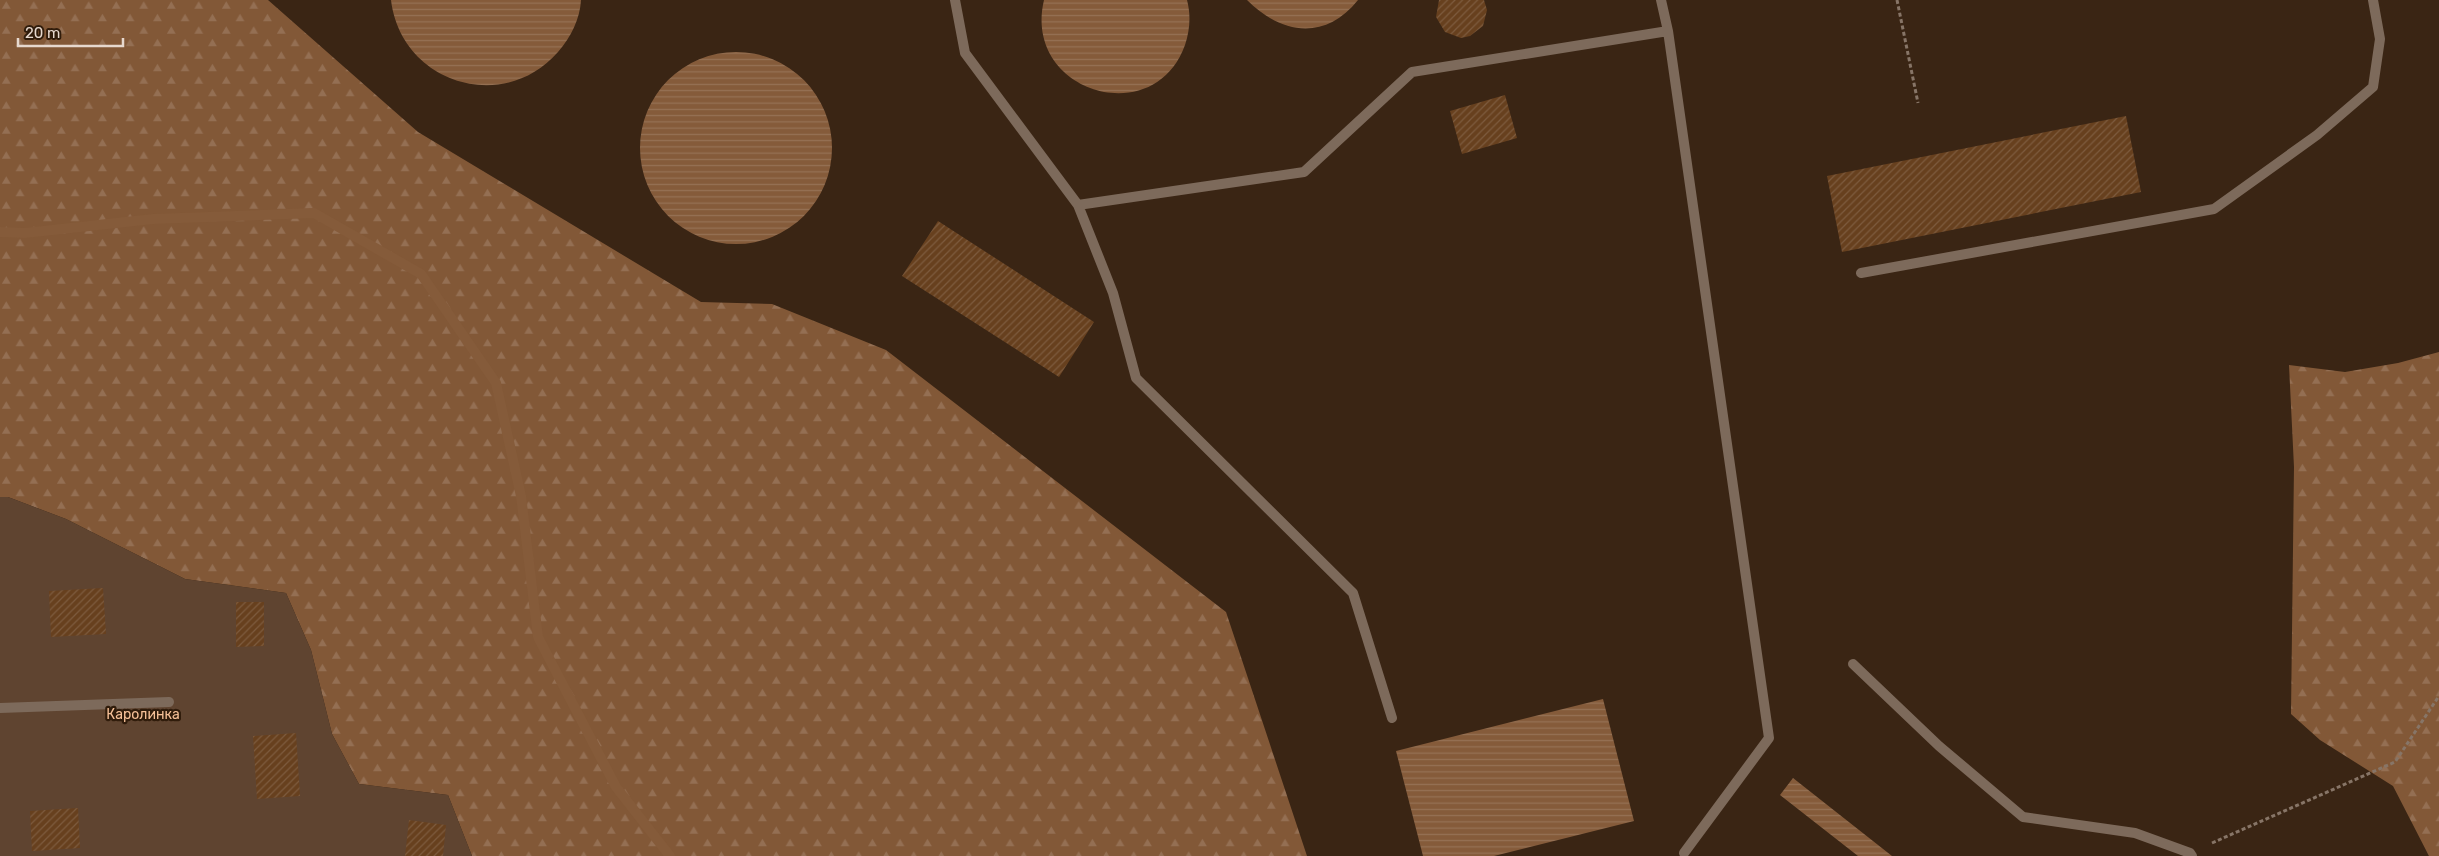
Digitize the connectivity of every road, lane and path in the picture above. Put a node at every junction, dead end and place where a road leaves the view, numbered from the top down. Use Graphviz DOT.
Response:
graph roads {
  1 [pos="955,0"];
  2 [pos="1660,0"];
  3 [pos="1897,0"];
  4 [pos="2373,0"];
  5 [pos="1668,31"];
  6 [pos="1918,103"];
  7 [pos="1078,205"];
  8 [pos="1861,273"];
  9 [pos="1853,664"];
  10 [pos="2439,696"];
  11 [pos="169,702"];
  12 [pos="0,708"];
  13 [pos="1392,718"];
  14 [pos="1684,853"];
  15 [pos="2191,854"];
  1 -- 7 [label="lane"];
  2 -- 5 [label="lane"];
  3 -- 6 [label="path"];
  4 -- 8 [label="lane"];
  5 -- 7 [label="lane"];
  5 -- 14 [label="lane"];
  7 -- 13 [label="lane"];
  9 -- 15 [label="lane"];
  10 -- 15 [label="path"];
  11 -- 12 [label="lane"];
}
